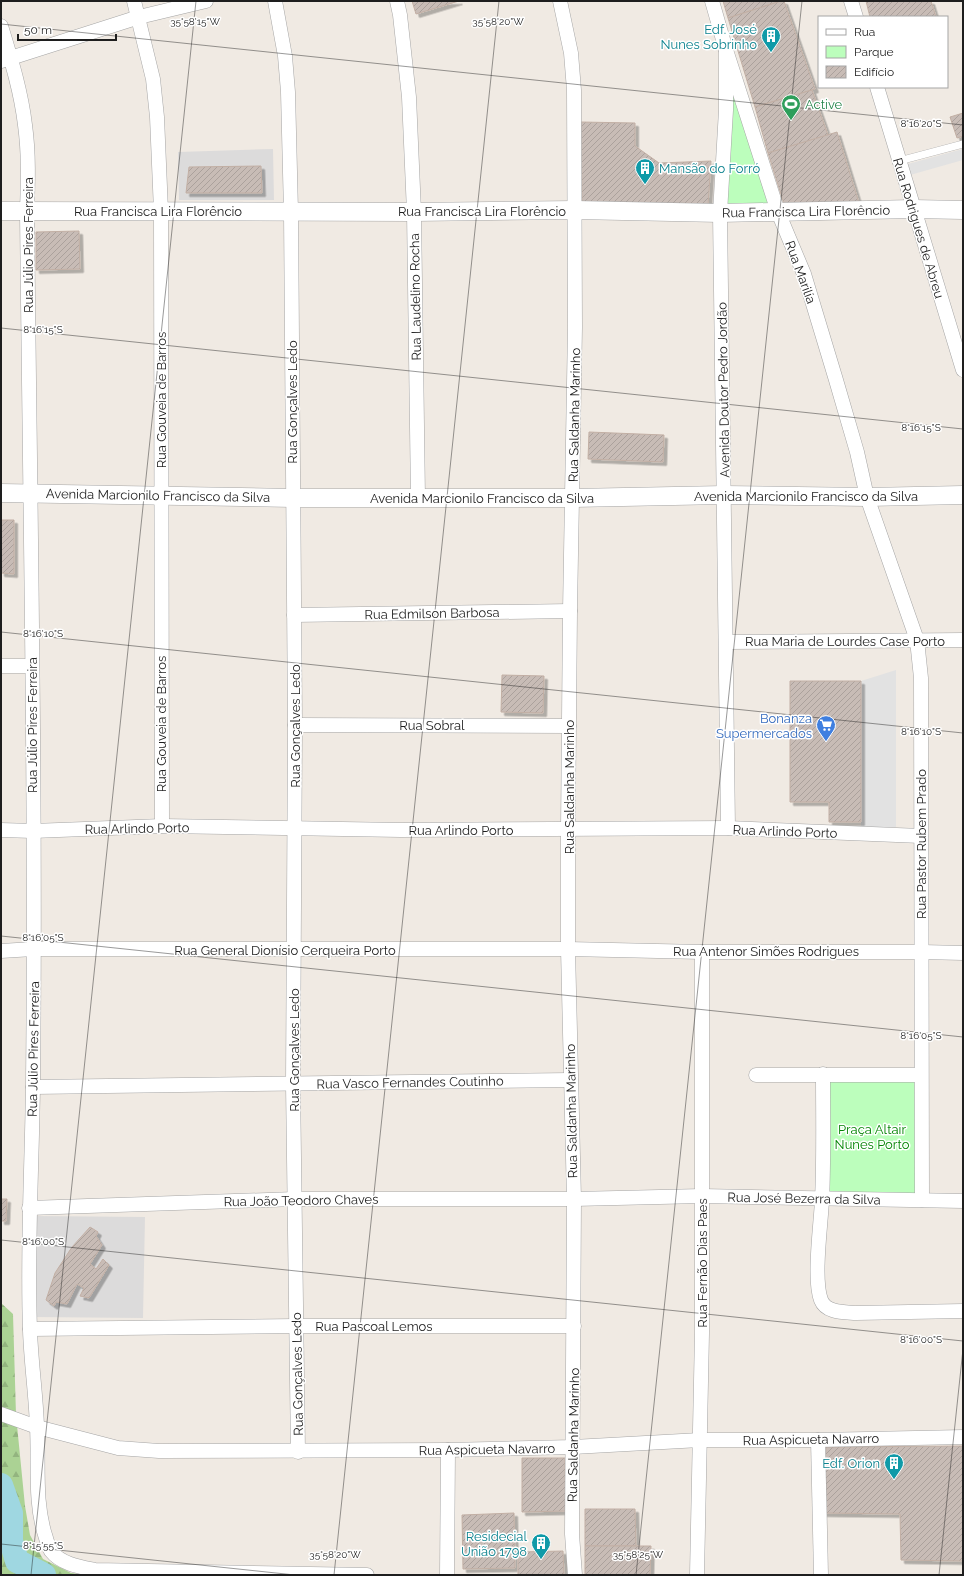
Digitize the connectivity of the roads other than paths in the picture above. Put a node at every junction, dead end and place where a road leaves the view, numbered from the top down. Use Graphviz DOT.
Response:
graph roads {
  1 [pos="134,1"];
  2 [pos="206,1"];
  3 [pos="275,1"];
  4 [pos="397,1"];
  5 [pos="560,1"];
  6 [pos="712,1"];
  7 [pos="851,1"];
  8 [pos="856,16"];
  9 [pos="139,17"];
  10 [pos="1,26"];
  11 [pos="726,50"];
  12 [pos="6,60"];
  13 [pos="876,88"];
  14 [pos="963,144"];
  15 [pos="899,161"];
  16 [pos="913,209"];
  17 [pos="575,210"];
  18 [pos="963,210"];
  19 [pos="1,211"];
  20 [pos="27,211"];
  21 [pos="161,211"];
  22 [pos="291,212"];
  23 [pos="414,212"];
  24 [pos="778,212"];
  25 [pos="720,213"];
  26 [pos="963,370"];
  27 [pos="30,492"];
  28 [pos="1,493"];
  29 [pos="724,495"];
  30 [pos="963,495"];
  31 [pos="161,496"];
  32 [pos="867,497"];
  33 [pos="293,498"];
  34 [pos="418,498"];
  35 [pos="573,498"];
  36 [pos="570,611"];
  37 [pos="294,615"];
  38 [pos="917,640"];
  39 [pos="963,640"];
  40 [pos="726,642"];
  41 [pos="1,666"];
  42 [pos="32,666"];
  43 [pos="295,725"];
  44 [pos="569,726"];
  45 [pos="162,826"];
  46 [pos="294,828"];
  47 [pos="728,828"];
  48 [pos="1,830"];
  49 [pos="568,830"];
  50 [pos="33,831"];
  51 [pos="921,836"];
  52 [pos="33,949"];
  53 [pos="568,949"];
  54 [pos="294,950"];
  55 [pos="1,951"];
  56 [pos="702,952"];
  57 [pos="922,952"];
  58 [pos="963,953"];
  59 [pos="823,1074"];
  60 [pos="756,1075"];
  61 [pos="921,1075"];
  62 [pos="570,1080"];
  63 [pos="293,1084"];
  64 [pos="33,1088"];
  65 [pos="702,1196"];
  66 [pos="822,1198"];
  67 [pos="295,1199"];
  68 [pos="574,1199"];
  69 [pos="922,1200"];
  70 [pos="963,1201"];
  71 [pos="29,1208"];
  72 [pos="963,1311"];
  73 [pos="296,1326"];
  74 [pos="574,1326"];
  75 [pos="30,1330"];
  76 [pos="1,1414"];
  77 [pos="37,1428"];
  78 [pos="963,1437"];
  79 [pos="700,1440"];
  80 [pos="818,1440"];
  81 [pos="573,1447"];
  82 [pos="448,1450"];
  83 [pos="298,1452"];
  84 [pos="68,1570"];
  85 [pos="367,1575"];
  86 [pos="447,1575"];
  87 [pos="575,1575"];
  88 [pos="697,1575"];
  89 [pos="821,1575"];
  1 -- 9 [label="street, Rua Gouveia de Barros"];
  2 -- 9 [label="street"];
  3 -- 22 [label="street, Rua Gonçalves Ledo"];
  4 -- 23 [label="street, Rua Laudelino Rocha"];
  5 -- 17 [label="street, Rua Saldanha Marinho"];
  6 -- 11 [label="street, Avenida Doutor Pedro Jordão"];
  7 -- 8 [label="street"];
  9 -- 12 [label="street"];
  9 -- 21 [label="street, Rua Gouveia de Barros"];
  10 -- 12 [label="street, Rua Júlio Pires Ferreira"];
  11 -- 24 [label="street, Rua Marilía"];
  11 -- 25 [label="street, Avenida Doutor Pedro Jordão"];
  12 -- 20 [label="street, Rua Júlio Pires Ferreira"];
  13 -- 15 [label="street, Rua Rodrigues de Abreu"];
  14 -- 15 [label="lane"];
  15 -- 16 [label="street, Rua Rodrigues de Abreu"];
  16 -- 18 [label="street, Rua Francisca Lira Florêncio"];
  16 -- 24 [label="street, Rua Francisca Lira Florêncio"];
  16 -- 26 [label="street, Rua Rodrigues de Abreu"];
  17 -- 23 [label="street, Rua Francisca Lira Florêncio"];
  17 -- 25 [label="street, Rua Francisca Lira Florêncio"];
  17 -- 35 [label="street, Rua Saldanha Marinho"];
  19 -- 20 [label="street, Rua Francisca Lira Florêncio"];
  20 -- 21 [label="street, Rua Francisca Lira Florêncio"];
  20 -- 27 [label="street, Rua Júlio Pires Ferreira"];
  21 -- 22 [label="street, Rua Francisca Lira Florêncio"];
  21 -- 31 [label="street, Rua Gouveia de Barros"];
  22 -- 23 [label="street, Rua Francisca Lira Florêncio"];
  22 -- 33 [label="street, Rua Gonçalves Ledo"];
  23 -- 34 [label="street, Rua Laudelino Rocha"];
  24 -- 25 [label="street, Rua Francisca Lira Florêncio"];
  24 -- 32 [label="street, Rua Marilía"];
  25 -- 29 [label="street, Avenida Doutor Pedro Jordão"];
  27 -- 28 [label="street, Avenida Marcionilo Francisco da Silva"];
  27 -- 31 [label="street, Avenida Marcionilo Francisco da Silva"];
  27 -- 42 [label="street, Rua Júlio Pires Ferreira"];
  29 -- 32 [label="street, Avenida Marcionilo Francisco da Silva"];
  29 -- 35 [label="street, Avenida Marcionilo Francisco da Silva"];
  29 -- 40 [label="street, Avenida Doutor Pedro Jordão"];
  30 -- 32 [label="street, Avenida Marcionilo Francisco da Silva"];
  31 -- 33 [label="street, Avenida Marcionilo Francisco da Silva"];
  31 -- 45 [label="street, Rua Gouveia de Barros"];
  32 -- 38 [label="street, Rua Pastor Rubem Prado"];
  33 -- 34 [label="street, Avenida Marcionilo Francisco da Silva"];
  33 -- 37 [label="street, Rua Gonçalves Ledo"];
  34 -- 35 [label="street, Avenida Marcionilo Francisco da Silva"];
  35 -- 36 [label="street, Rua Saldanha Marinho"];
  36 -- 37 [label="street, Rua Edmilson Barbosa"];
  36 -- 44 [label="street, Rua Saldanha Marinho"];
  37 -- 43 [label="street, Rua Gonçalves Ledo"];
  38 -- 39 [label="street, Rua Maria de Lourdes Case Porto"];
  38 -- 40 [label="street, Rua Maria de Lourdes Case Porto"];
  38 -- 51 [label="street, Rua Pastor Rubem Prado"];
  40 -- 47 [label="street, Avenida Doutor Pedro Jordão"];
  41 -- 42 [label="street"];
  42 -- 50 [label="street, Rua Júlio Pires Ferreira"];
  43 -- 44 [label="street, Rua Sobral"];
  43 -- 46 [label="street, Rua Gonçalves Ledo"];
  44 -- 49 [label="street, Rua Saldanha Marinho"];
  45 -- 46 [label="street, Rua Arlindo Porto"];
  45 -- 50 [label="street, Rua Arlindo Porto"];
  46 -- 49 [label="street, Rua Arlindo Porto"];
  46 -- 54 [label="street, Rua Gonçalves Ledo"];
  47 -- 49 [label="street, Rua Arlindo Porto"];
  47 -- 51 [label="street, Rua Arlindo Porto"];
  48 -- 50 [label="street, Rua Arlindo Porto"];
  49 -- 53 [label="street, Rua Saldanha Marinho"];
  50 -- 52 [label="street, Rua Júlio Pires Ferreira"];
  51 -- 57 [label="street, Rua Pastor Rubem Prado"];
  52 -- 54 [label="street, Rua General Dionísio Cerqueira Porto"];
  52 -- 55 [label="street, Rua General Dionísio Cerqueira Porto"];
  52 -- 64 [label="street, Rua Júlio Pires Ferreira"];
  53 -- 54 [label="street, Rua General Dionísio Cerqueira Porto"];
  53 -- 56 [label="street, Rua Antenor Simões Rodrigues"];
  53 -- 62 [label="street, Rua Saldanha Marinho"];
  54 -- 63 [label="street, Rua Gonçalves Ledo"];
  56 -- 57 [label="street, Rua Antenor Simões Rodrigues"];
  56 -- 65 [label="street, Rua Fernão Dias Paes"];
  57 -- 58 [label="street, Rua Antenor Simões Rodrigues"];
  57 -- 61 [label="street, Rua Pastor Rubem Prado"];
  59 -- 60 [label="street"];
  59 -- 61 [label="street"];
  59 -- 66 [label="street"];
  61 -- 69 [label="street, Rua Pastor Rubem Prado"];
  62 -- 63 [label="street, Rua Vasco Fernandes Coutinho"];
  62 -- 68 [label="street, Rua Saldanha Marinho"];
  63 -- 64 [label="street, Rua Vasco Fernandes Coutinho"];
  63 -- 67 [label="street, Rua Gonçalves Ledo"];
  64 -- 71 [label="street, Rua Júlio Pires Ferreira"];
  65 -- 66 [label="street, Rua José Bezerra da Silva"];
  65 -- 68 [label="street, Rua José Bezerra da Silva"];
  65 -- 79 [label="street, Rua Fernão Dias Paes"];
  66 -- 69 [label="street, Rua José Bezerra da Silva"];
  66 -- 72 [label="street"];
  67 -- 68 [label="street, Rua João Teodoro Chaves"];
  67 -- 71 [label="street, Rua João Teodoro Chaves"];
  67 -- 73 [label="street, Rua Gonçalves Ledo"];
  68 -- 74 [label="street, Rua Saldanha Marinho"];
  69 -- 70 [label="street, Rua José Bezerra da Silva"];
  71 -- 75 [label="street, Rua Júlio Pires Ferreira"];
  73 -- 74 [label="street, Rua Pascoal Lemos"];
  73 -- 75 [label="street, Rua Pascoal Lemos"];
  73 -- 83 [label="street, Rua Gonçalves Ledo"];
  74 -- 81 [label="street, Rua Saldanha Marinho"];
  75 -- 77 [label="street, Rua Júlio Pires Ferreira"];
  76 -- 77 [label="street, Rua Aspicueta Navarro"];
  77 -- 83 [label="street, Rua Aspicueta Navarro"];
  77 -- 84 [label="street, Rua Júlio Pires Ferreira"];
  78 -- 80 [label="street, Rua Aspicueta Navarro"];
  79 -- 80 [label="street, Rua Aspicueta Navarro"];
  79 -- 81 [label="street, Rua Aspicueta Navarro"];
  79 -- 88 [label="street, Rua Fernão Dias Paes"];
  80 -- 89 [label="street"];
  81 -- 82 [label="street, Rua Aspicueta Navarro"];
  81 -- 87 [label="street, Rua Saldanha Marinho"];
  82 -- 83 [label="street, Rua Aspicueta Navarro"];
  82 -- 86 [label="street"];
  84 -- 85 [label="street"];
}
